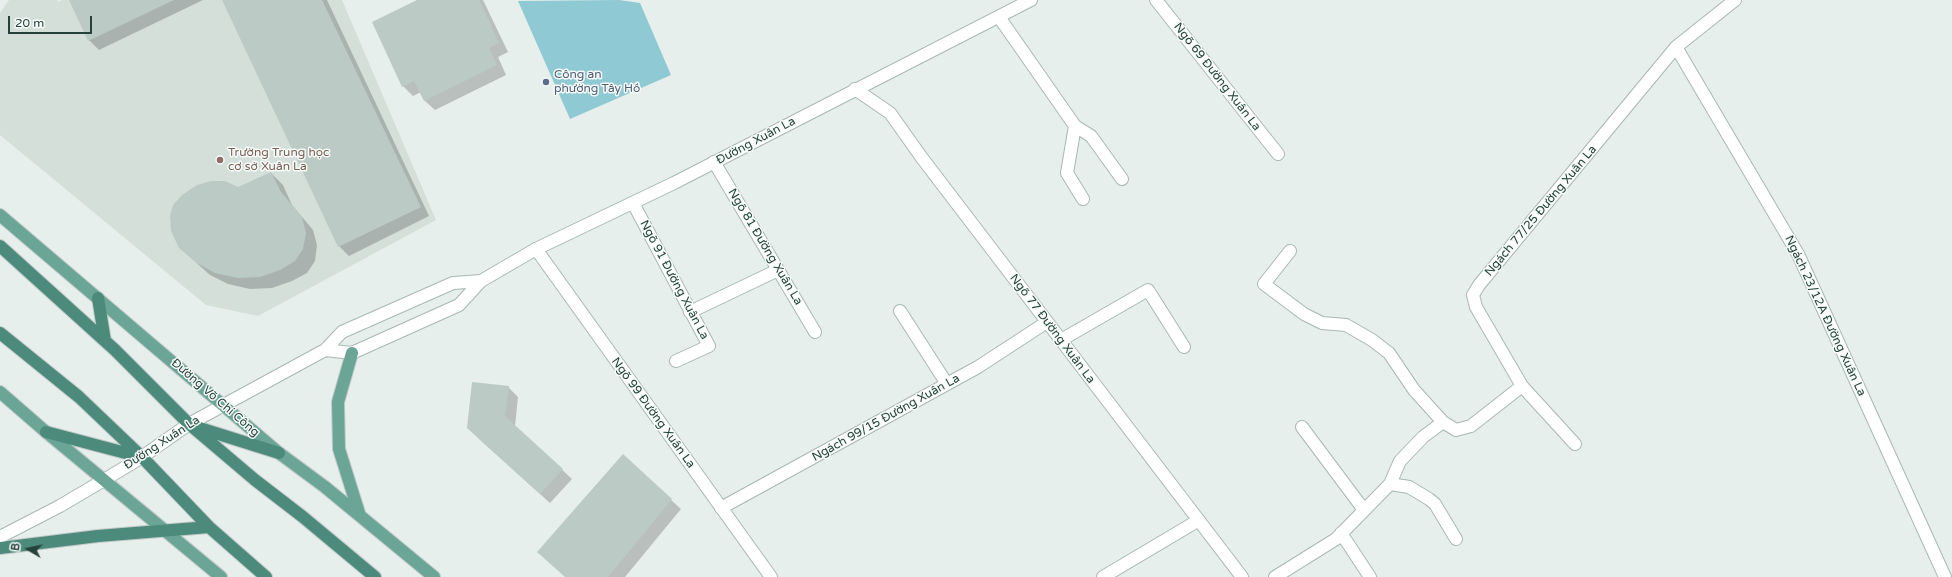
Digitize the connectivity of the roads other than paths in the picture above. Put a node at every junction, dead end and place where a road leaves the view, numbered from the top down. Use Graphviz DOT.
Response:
graph roads {
  1 [pos="1031,0"];
  2 [pos="1156,0"];
  3 [pos="1735,0"];
  4 [pos="999,17"];
  5 [pos="1676,47"];
  6 [pos="856,89"];
  7 [pos="1075,126"];
  8 [pos="1278,154"];
  9 [pos="714,162"];
  10 [pos="1122,179"];
  11 [pos="1083,199"];
  12 [pos="633,203"];
  13 [pos="0,215"];
  14 [pos="0,246"];
  15 [pos="536,249"];
  16 [pos="1290,251"];
  17 [pos="778,270"];
  18 [pos="482,281"];
  19 [pos="98,298"];
  20 [pos="900,311"];
  21 [pos="690,312"];
  22 [pos="1047,322"];
  23 [pos="815,332"];
  24 [pos="0,333"];
  25 [pos="1061,340"];
  26 [pos="105,341"];
  27 [pos="1184,347"];
  28 [pos="325,350"];
  29 [pos="352,353"];
  30 [pos="676,361"];
  31 [pos="947,384"];
  32 [pos="1522,386"];
  33 [pos="0,392"];
  34 [pos="223,405"];
  35 [pos="1443,422"];
  36 [pos="188,424"];
  37 [pos="1302,427"];
  38 [pos="46,432"];
  39 [pos="1575,444"];
  40 [pos="279,453"];
  41 [pos="142,457"];
  42 [pos="104,480"];
  43 [pos="1390,484"];
  44 [pos="721,508"];
  45 [pos="1364,510"];
  46 [pos="360,516"];
  47 [pos="1199,520"];
  48 [pos="209,526"];
  49 [pos="165,531"];
  50 [pos="1341,533"];
  51 [pos="0,538"];
  52 [pos="1456,539"];
  53 [pos="0,548"];
  54 [pos="221,577"];
  55 [pos="266,577"];
  56 [pos="375,577"];
  57 [pos="434,577"];
  58 [pos="771,577"];
  59 [pos="1103,577"];
  60 [pos="1242,577"];
  61 [pos="1275,577"];
  62 [pos="1370,577"];
  63 [pos="1945,577"];
  1 -- 4 [label="street, Đường Xuân La"];
  2 -- 8 [label="street, Ngõ 69 Đường Xuân La"];
  3 -- 5 [label="street"];
  4 -- 6 [label="street, Đường Xuân La"];
  4 -- 7 [label="street"];
  5 -- 32 [label="street, Ngách 77/25 Đường Xuân La"];
  5 -- 63 [label="street, Ngách 23/12A Đường Xuân La"];
  6 -- 9 [label="street, Đường Xuân La"];
  6 -- 22 [label="street, Ngõ 77 Đường Xuân La"];
  7 -- 10 [label="street"];
  7 -- 11 [label="street"];
  9 -- 12 [label="street, Đường Xuân La"];
  9 -- 17 [label="street, Ngõ 81 Đường Xuân La"];
  12 -- 15 [label="street, Đường Xuân La"];
  12 -- 21 [label="street, Ngõ 91 Đường Xuân La"];
  13 -- 19 [label="main road, Đường Võ Chí Công"];
  14 -- 26 [label="highway"];
  15 -- 18 [label="street, Đường Xuân La"];
  15 -- 44 [label="street, Ngõ 99 Đường Xuân La"];
  16 -- 35 [label="street"];
  17 -- 21 [label="street"];
  17 -- 23 [label="street, Ngõ 81 Đường Xuân La"];
  18 -- 28 [label="street, Đường Xuân La"];
  18 -- 29 [label="street, Đường Xuân La"];
  19 -- 26 [label="highway"];
  19 -- 34 [label="main road, Đường Võ Chí Công"];
  20 -- 31 [label="street"];
  21 -- 30 [label="street, Ngõ 91 Đường Xuân La"];
  22 -- 25 [label="street, Ngõ 77 Đường Xuân La"];
  22 -- 31 [label="street, Ngách 99/15 Đường Xuân La"];
  24 -- 41 [label="highway"];
  25 -- 27 [label="street"];
  25 -- 47 [label="street, Ngõ 77 Đường Xuân La"];
  26 -- 36 [label="highway"];
  28 -- 29 [label="street"];
  28 -- 34 [label="street, Đường Xuân La"];
  29 -- 46 [label="main road"];
  31 -- 44 [label="street, Ngách 99/15 Đường Xuân La"];
  32 -- 35 [label="street"];
  32 -- 39 [label="street, Ngách 77/25 Đường Xuân La"];
  33 -- 38 [label="main road"];
  34 -- 36 [label="street, Đường Xuân La"];
  34 -- 40 [label="main road, Đường Võ Chí Công"];
  35 -- 43 [label="street"];
  36 -- 40 [label="highway"];
  36 -- 41 [label="street, Đường Xuân La"];
  36 -- 56 [label="highway"];
  37 -- 45 [label="street"];
  38 -- 41 [label="highway"];
  38 -- 42 [label="main road"];
  40 -- 46 [label="main road, Đường Võ Chí Công"];
  41 -- 42 [label="street, Đường Xuân La"];
  41 -- 48 [label="highway"];
  42 -- 49 [label="main road"];
  42 -- 51 [label="street, Đường Xuân La"];
  43 -- 45 [label="street"];
  43 -- 52 [label="street"];
  44 -- 58 [label="street, Ngõ 99 Đường Xuân La"];
  45 -- 50 [label="street"];
  46 -- 57 [label="main road, Đường Võ Chí Công"];
  47 -- 59 [label="street"];
  47 -- 60 [label="street, Ngõ 77 Đường Xuân La"];
  48 -- 49 [label="highway"];
  48 -- 55 [label="highway"];
  49 -- 53 [label="highway"];
  49 -- 54 [label="main road"];
  50 -- 61 [label="street"];
  50 -- 62 [label="street"];
}
